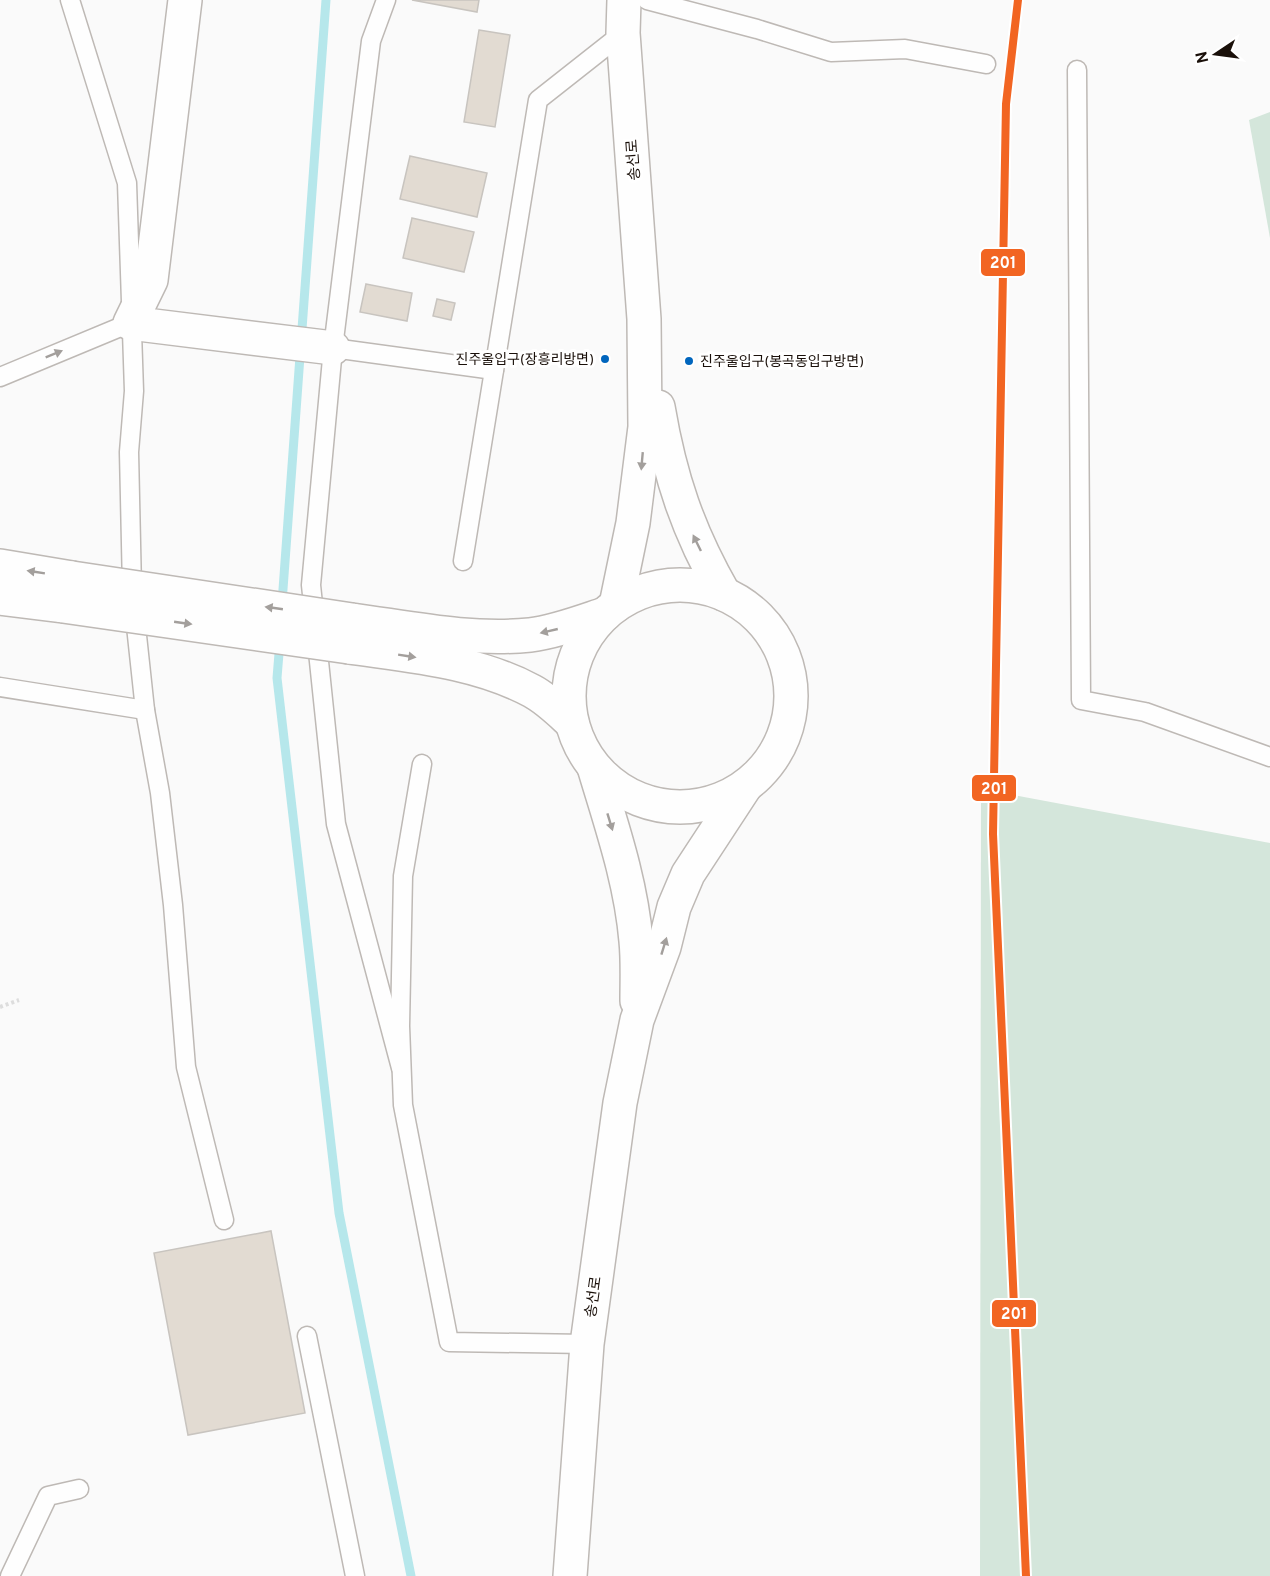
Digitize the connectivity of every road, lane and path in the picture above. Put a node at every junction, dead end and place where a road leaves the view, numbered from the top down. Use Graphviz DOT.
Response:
graph roads {
  1 [pos="70,0"];
  2 [pos="185,0"];
  3 [pos="386,0"];
  4 [pos="624,0"];
  5 [pos="647,0"];
  6 [pos="623,33"];
  7 [pos="986,64"];
  8 [pos="1077,70"];
  9 [pos="644,319"];
  10 [pos="130,323"];
  11 [pos="333,348"];
  12 [pos="494,370"];
  13 [pos="0,377"];
  14 [pos="462,561"];
  15 [pos="0,566"];
  16 [pos="68,592"];
  17 [pos="724,594"];
  18 [pos="0,598"];
  19 [pos="611,609"];
  20 [pos="351,633"];
  21 [pos="0,687"];
  22 [pos="145,710"];
  23 [pos="572,723"];
  24 [pos="1270,757"];
  25 [pos="422,764"];
  26 [pos="593,766"];
  27 [pos="745,787"];
  28 [pos="19,1000"];
  29 [pos="0,1007"];
  30 [pos="637,1020"];
  31 [pos="401,1068"];
  32 [pos="224,1220"];
  33 [pos="307,1336"];
  34 [pos="587,1344"];
  35 [pos="79,1489"];
  36 [pos="10,1576"];
  37 [pos="355,1576"];
  38 [pos="570,1576"];
  1 -- 10 [label="lane"];
  2 -- 10 [label="main road"];
  3 -- 11 [label="lane"];
  4 -- 6 [label="main road, 송선로"];
  5 -- 7 [label="lane"];
  6 -- 9 [label="main road, 송선로"];
  6 -- 12 [label="lane"];
  8 -- 24 [label="lane"];
  17 -- 9 [label="main road, one-way"];
  9 -- 19 [label="main road, one-way"];
  10 -- 11 [label="main road"];
  13 -- 10 [label="lane, one-way"];
  10 -- 22 [label="lane"];
  11 -- 12 [label="lane"];
  11 -- 31 [label="lane"];
  12 -- 14 [label="lane"];
  16 -- 15 [label="main road, one-way"];
  16 -- 18 [label="main road"];
  16 -- 20 [label="main road, bridge"];
  17 -- 19 [label="main road"];
  17 -- 27 [label="main road"];
  19 -- 20 [label="main road, one-way"];
  19 -- 23 [label="main road"];
  20 -- 23 [label="main road, one-way"];
  21 -- 22 [label="lane"];
  22 -- 32 [label="lane"];
  23 -- 26 [label="main road"];
  25 -- 31 [label="lane"];
  26 -- 27 [label="main road"];
  26 -- 30 [label="main road, one-way"];
  30 -- 27 [label="main road, one-way"];
  28 -- 29 [label="path"];
  30 -- 34 [label="main road, 송선로"];
  31 -- 34 [label="lane"];
  33 -- 37 [label="lane"];
  34 -- 38 [label="main road, 송선로"];
  35 -- 36 [label="lane"];
}
